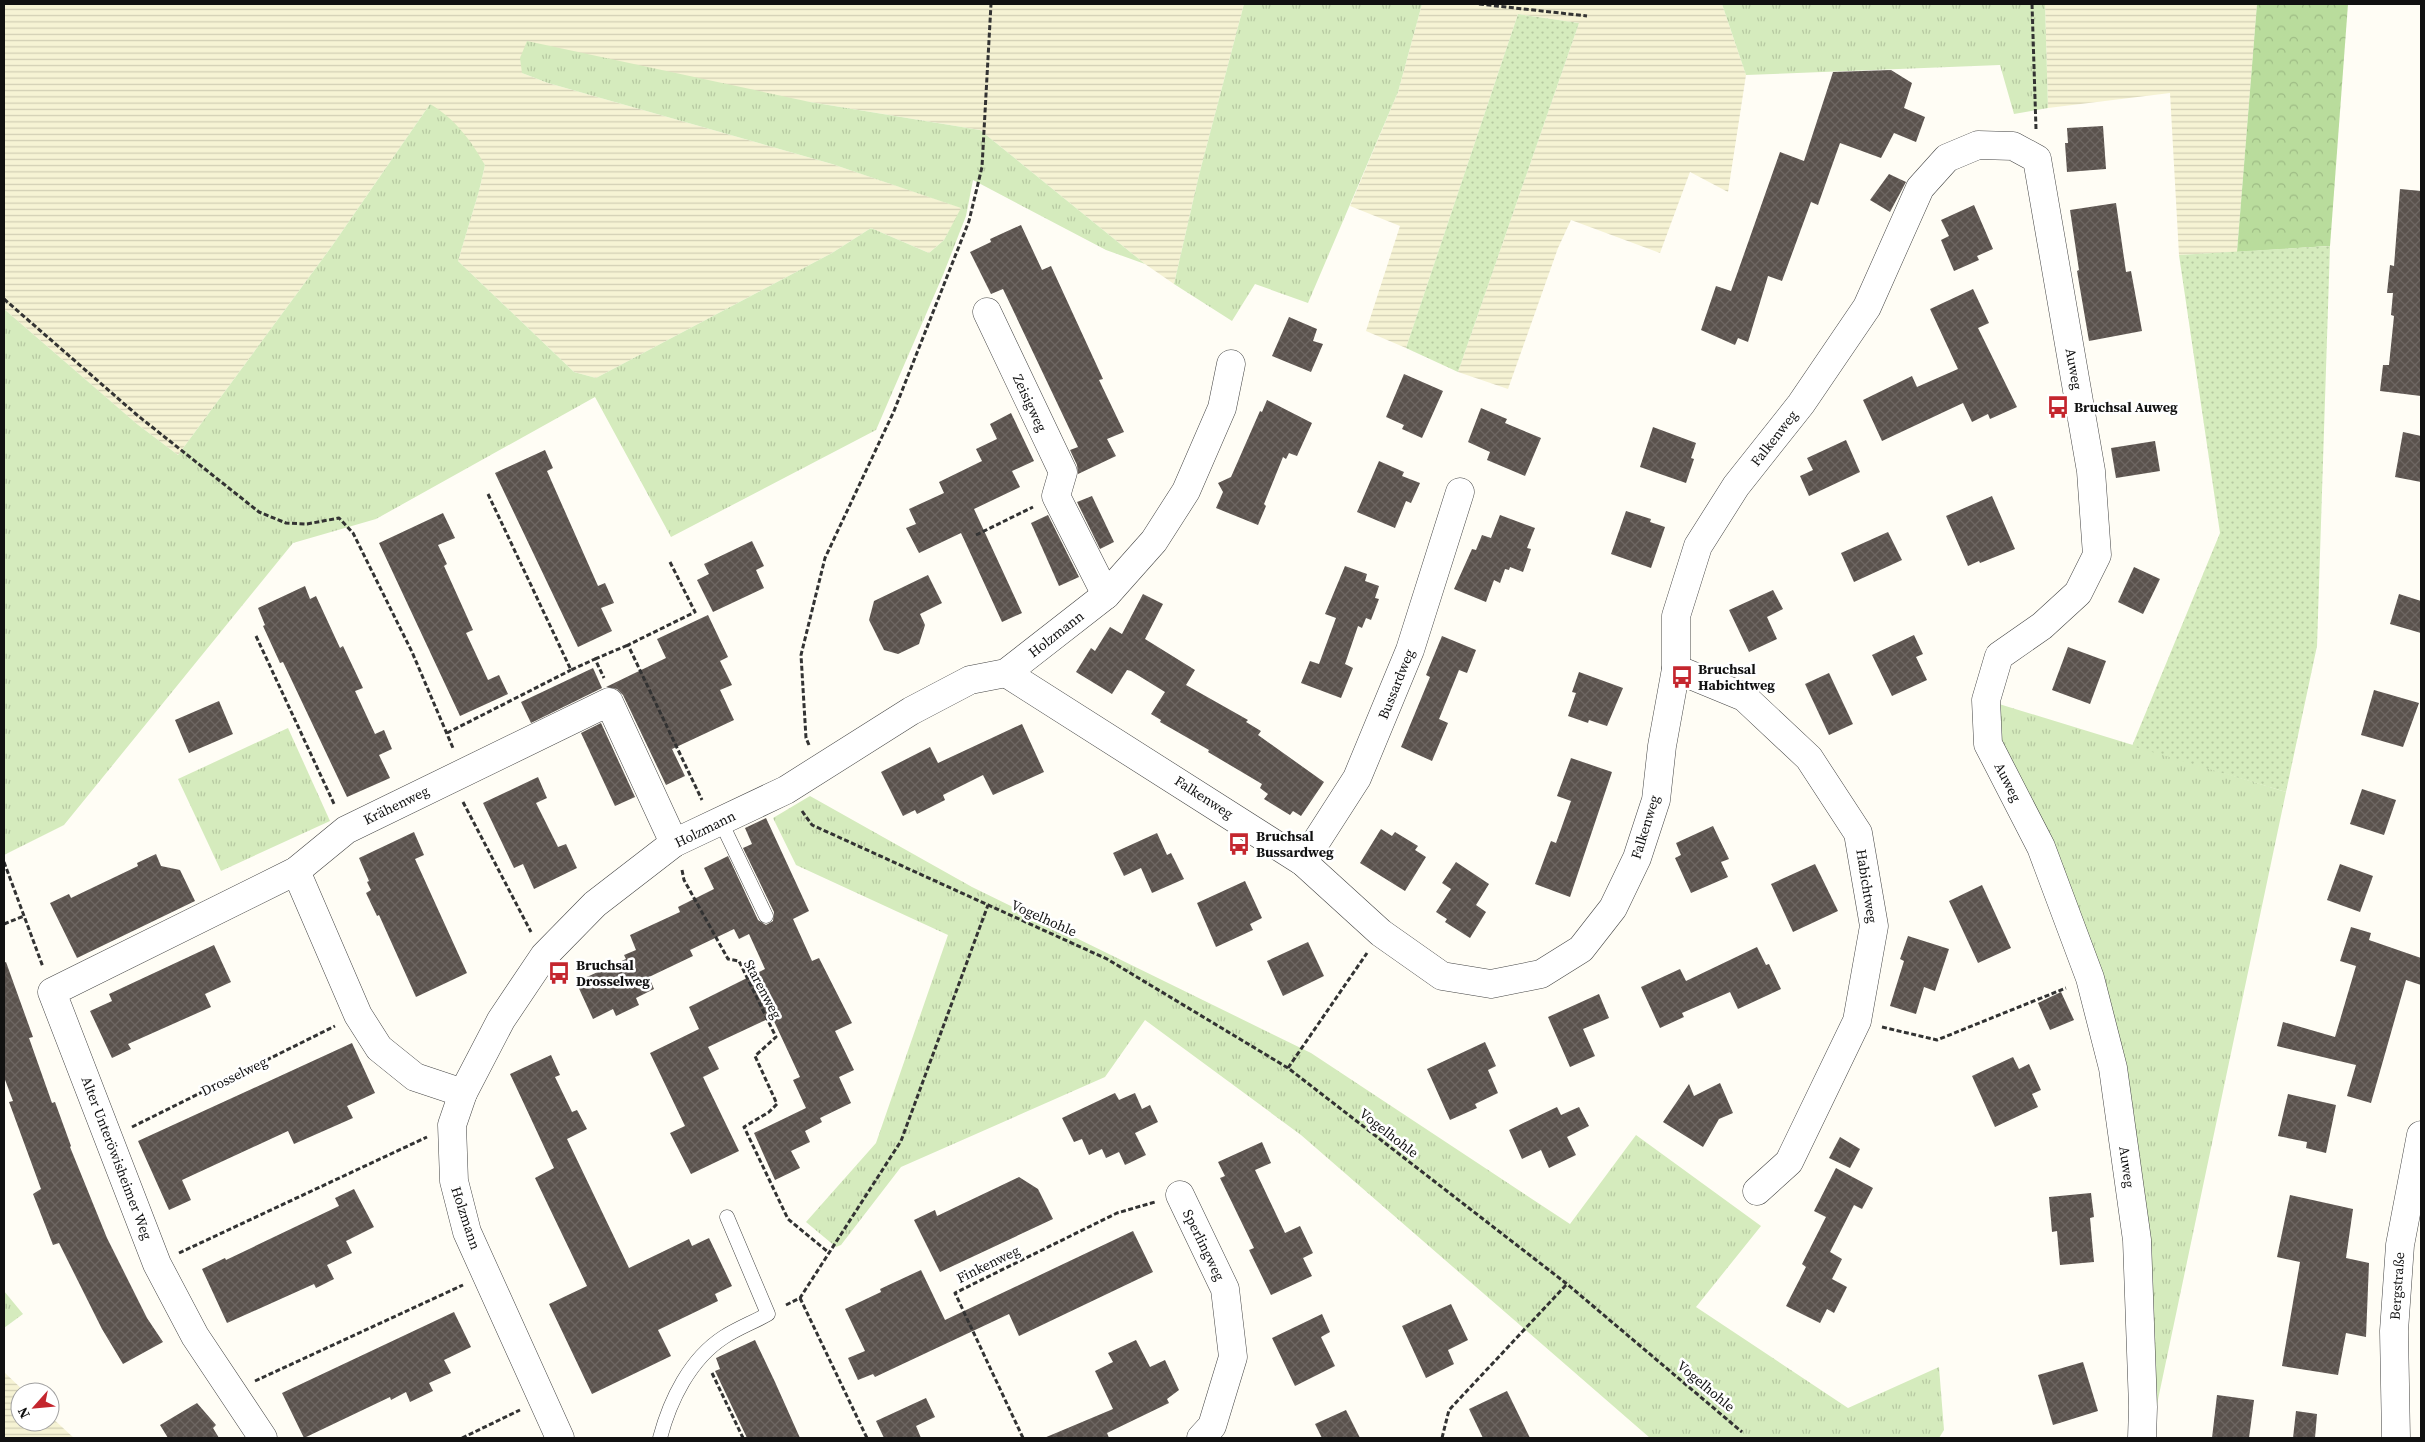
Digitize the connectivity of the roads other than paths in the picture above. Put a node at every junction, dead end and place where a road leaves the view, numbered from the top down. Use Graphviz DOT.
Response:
graph roads {
  1 [pos="2037,159"];
  2 [pos="987,312"];
  3 [pos="1231,364"];
  4 [pos="1460,492"];
  5 [pos="1106,595"];
  6 [pos="1676,669"];
  7 [pos="1006,673"];
  8 [pos="718,824"];
  9 [pos="674,843"];
  10 [pos="1303,862"];
  11 [pos="296,872"];
  12 [pos="766,916"];
  13 [pos="52,992"];
  14 [pos="463,1093"];
  15 [pos="2421,1135"];
  16 [pos="1757,1191"];
  17 [pos="1180,1195"];
  18 [pos="727,1217"];
  19 [pos="263,1438"];
  20 [pos="560,1438"];
  21 [pos="660,1438"];
  22 [pos="1201,1438"];
  23 [pos="2142,1438"];
  24 [pos="2396,1438"];
  1 -- 6 [label="street, Falkenweg"];
  1 -- 23 [label="street, Auweg"];
  2 -- 5 [label="street, Zeisigweg"];
  3 -- 5 [label="street, Holzmann"];
  4 -- 10 [label="street, Bussardweg"];
  5 -- 7 [label="street, Holzmann"];
  6 -- 10 [label="street, Falkenweg"];
  6 -- 16 [label="street, Habichtweg"];
  7 -- 8 [label="street, Holzmann"];
  7 -- 10 [label="street, Falkenweg"];
  8 -- 9 [label="street, Holzmann"];
  8 -- 12 [label="lane"];
  9 -- 11 [label="street, Krähenweg"];
  9 -- 14 [label="street, Holzmann"];
  11 -- 13 [label="street, Krähenweg"];
  11 -- 14 [label="street"];
  13 -- 19 [label="street, Alter Unteröwisheimer Weg"];
  14 -- 20 [label="street, Holzmann"];
  15 -- 24 [label="street, Bergstraße"];
  17 -- 22 [label="street, Sperlingweg"];
  18 -- 21 [label="lane"];
}
